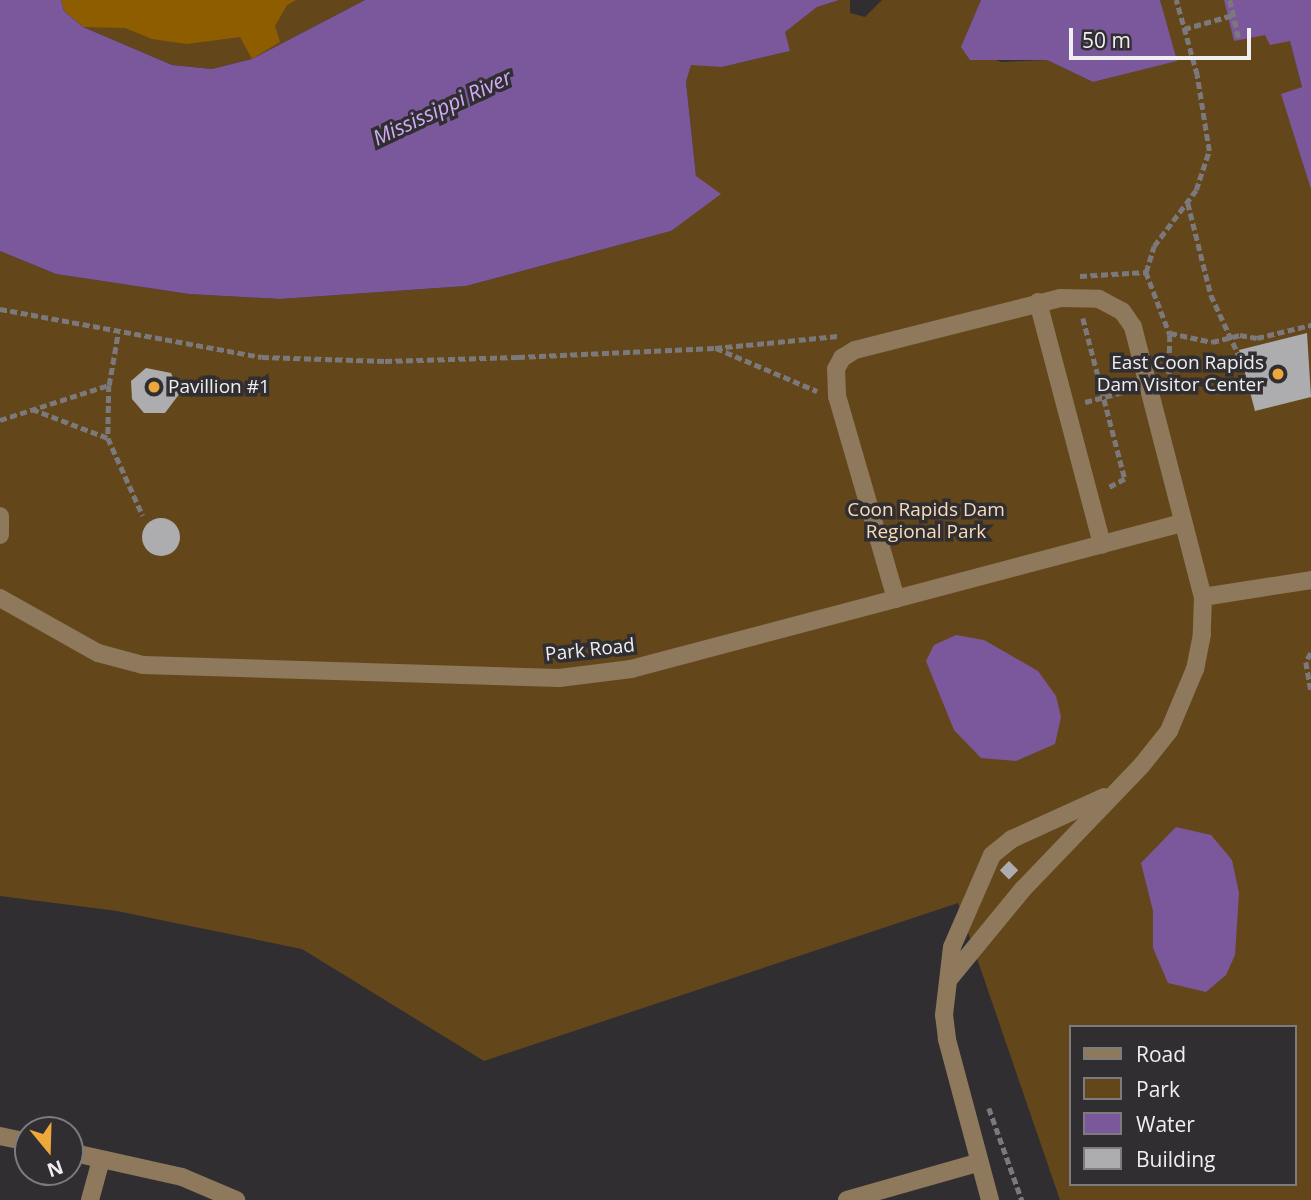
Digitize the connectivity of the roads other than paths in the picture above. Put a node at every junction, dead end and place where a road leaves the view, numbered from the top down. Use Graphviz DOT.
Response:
graph roads {
  1 [pos="1038,302"];
  2 [pos="0,516"];
  3 [pos="1182,523"];
  4 [pos="0,536"];
  5 [pos="1102,545"];
  6 [pos="1311,580"];
  7 [pos="1203,597"];
  8 [pos="0,598"];
  9 [pos="896,599"];
  10 [pos="1114,793"];
  11 [pos="950,978"];
  12 [pos="84,1156"];
  13 [pos="101,1160"];
  14 [pos="977,1163"];
  15 [pos="90,1200"];
  16 [pos="236,1200"];
  17 [pos="847,1200"];
  18 [pos="990,1200"];
  1 -- 3 [label="street"];
  1 -- 5 [label="street"];
  1 -- 9 [label="street"];
  2 -- 4 [label="street"];
  3 -- 5 [label="street, Park Road"];
  3 -- 7 [label="street"];
  5 -- 9 [label="street, Park Road"];
  6 -- 7 [label="street"];
  7 -- 10 [label="street"];
  8 -- 9 [label="street, Park Road"];
  10 -- 11 [label="street"];
  10 -- 11 [label="street"];
  11 -- 14 [label="street"];
  12 -- 13 [label="street"];
  13 -- 15 [label="street"];
  13 -- 16 [label="street"];
  14 -- 17 [label="street"];
  14 -- 18 [label="street"];
}
